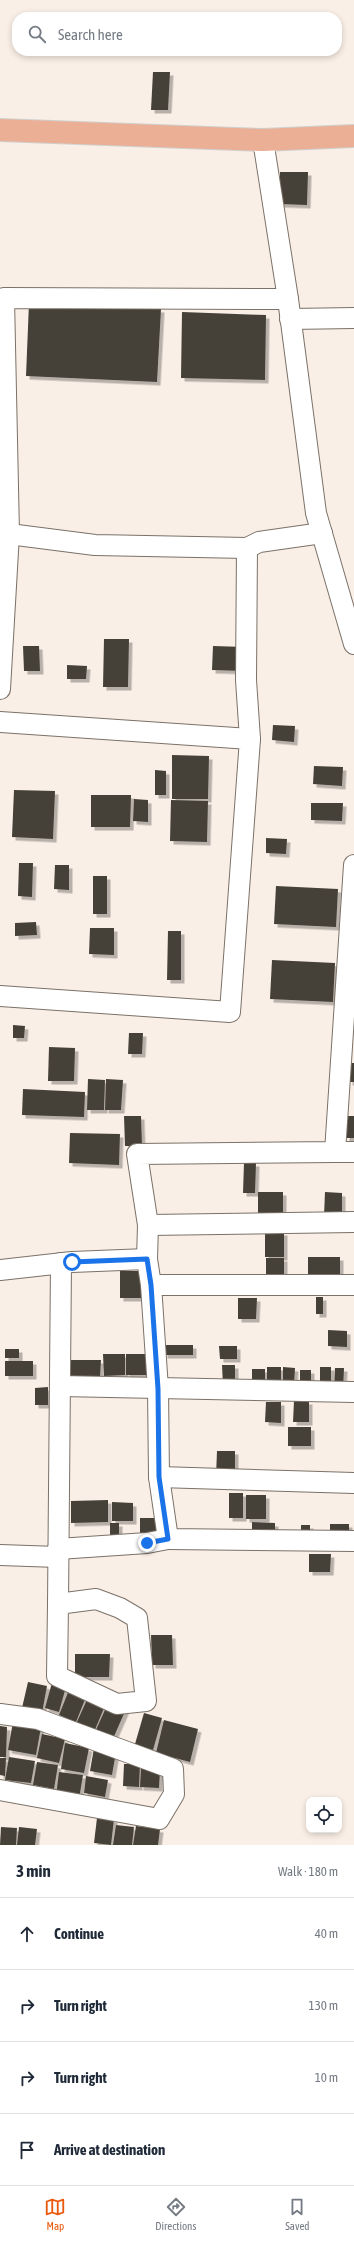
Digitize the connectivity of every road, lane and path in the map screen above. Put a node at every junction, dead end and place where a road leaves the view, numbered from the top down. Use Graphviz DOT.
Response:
graph roads {
  1 [pos="1,127"];
  2 [pos="354,136"];
  3 [pos="263,140"];
  4 [pos="2,296"];
  5 [pos="289,309"];
  6 [pos="354,318"];
  7 [pos="322,533"];
  8 [pos="9,534"];
  9 [pos="247,548"];
  10 [pos="349,608"];
  11 [pos="354,644"];
  12 [pos="0,689"];
  13 [pos="0,722"];
  14 [pos="250,739"];
  15 [pos="354,865"];
  16 [pos="353,893"];
  17 [pos="350,965"];
  18 [pos="0,996"];
  19 [pos="349,1010"];
  20 [pos="347,1056"];
  21 [pos="344,1152"];
  22 [pos="354,1222"];
  23 [pos="148,1225"];
  24 [pos="147,1259"];
  25 [pos="61,1263"];
  26 [pos="0,1270"];
  27 [pos="151,1285"];
  28 [pos="354,1285"];
  29 [pos="60,1386"];
  30 [pos="158,1389"];
  31 [pos="354,1392"];
  32 [pos="159,1477"];
  33 [pos="354,1483"];
  34 [pos="168,1539"];
  35 [pos="354,1541"];
  36 [pos="58,1553"];
  37 [pos="0,1556"];
  38 [pos="58,1604"];
  39 [pos="0,1714"];
  40 [pos="0,1790"];
  1 -- 3 [label="main road"];
  2 -- 3 [label="main road"];
  3 -- 5 [label="street"];
  4 -- 5 [label="street"];
  4 -- 8 [label="street"];
  5 -- 6 [label="street"];
  5 -- 7 [label="street"];
  7 -- 9 [label="street"];
  7 -- 10 [label="street"];
  8 -- 9 [label="street"];
  8 -- 12 [label="street"];
  9 -- 14 [label="street"];
  10 -- 11 [label="street"];
  13 -- 14 [label="street"];
  14 -- 18 [label="street"];
  15 -- 16 [label="street"];
  16 -- 17 [label="street"];
  17 -- 19 [label="street"];
  19 -- 20 [label="street"];
  20 -- 21 [label="street"];
  21 -- 23 [label="street"];
  22 -- 23 [label="street"];
  23 -- 24 [label="street"];
  24 -- 25 [label="street"];
  24 -- 27 [label="street"];
  25 -- 26 [label="street"];
  25 -- 29 [label="street"];
  27 -- 28 [label="street"];
  27 -- 30 [label="street"];
  29 -- 30 [label="street"];
  29 -- 36 [label="street"];
  30 -- 31 [label="street"];
  30 -- 32 [label="street"];
  32 -- 33 [label="street"];
  32 -- 34 [label="street"];
  34 -- 35 [label="street"];
  34 -- 36 [label="street"];
  36 -- 37 [label="street"];
  36 -- 38 [label="street"];
  38 -- 38 [label="street"];
  39 -- 40 [label="street"];
}
